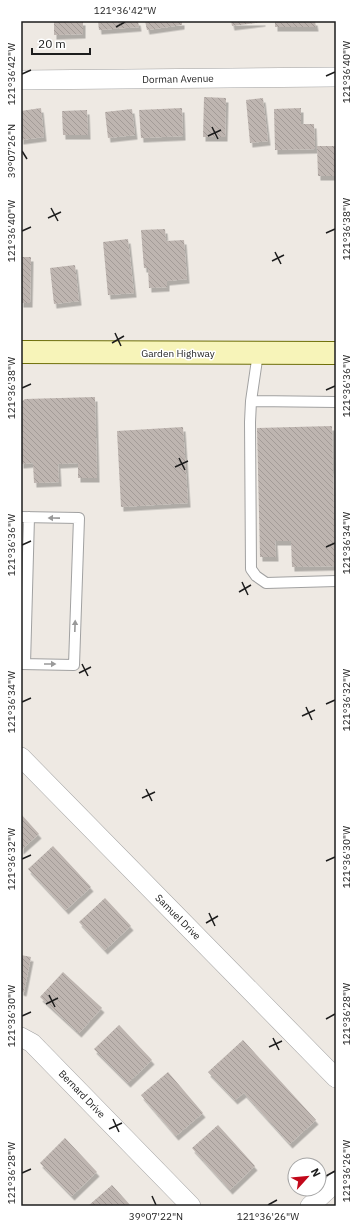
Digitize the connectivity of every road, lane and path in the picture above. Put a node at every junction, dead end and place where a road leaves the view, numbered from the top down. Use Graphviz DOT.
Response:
graph roads {
  1 [pos="336,77"];
  2 [pos="21,80"];
  3 [pos="21,352"];
  4 [pos="258,353"];
  5 [pos="336,354"];
  6 [pos="251,401"];
  7 [pos="336,402"];
  8 [pos="25,517"];
  9 [pos="336,581"];
  10 [pos="23,664"];
  11 [pos="21,757"];
  12 [pos="21,1036"];
  13 [pos="336,1078"];
  14 [pos="336,1182"];
  15 [pos="191,1206"];
  16 [pos="310,1206"];
  1 -- 2 [label="street, Dorman Avenue"];
  3 -- 4 [label="main road, Garden Highway"];
  4 -- 5 [label="main road, Garden Highway"];
  4 -- 6 [label="lane"];
  6 -- 7 [label="lane"];
  6 -- 9 [label="lane"];
  8 -- 10 [label="lane"];
  10 -- 8 [label="lane, one-way"];
  11 -- 13 [label="street, Samuel Drive"];
  12 -- 15 [label="street, Bernard Drive"];
  14 -- 16 [label="street"];
}
